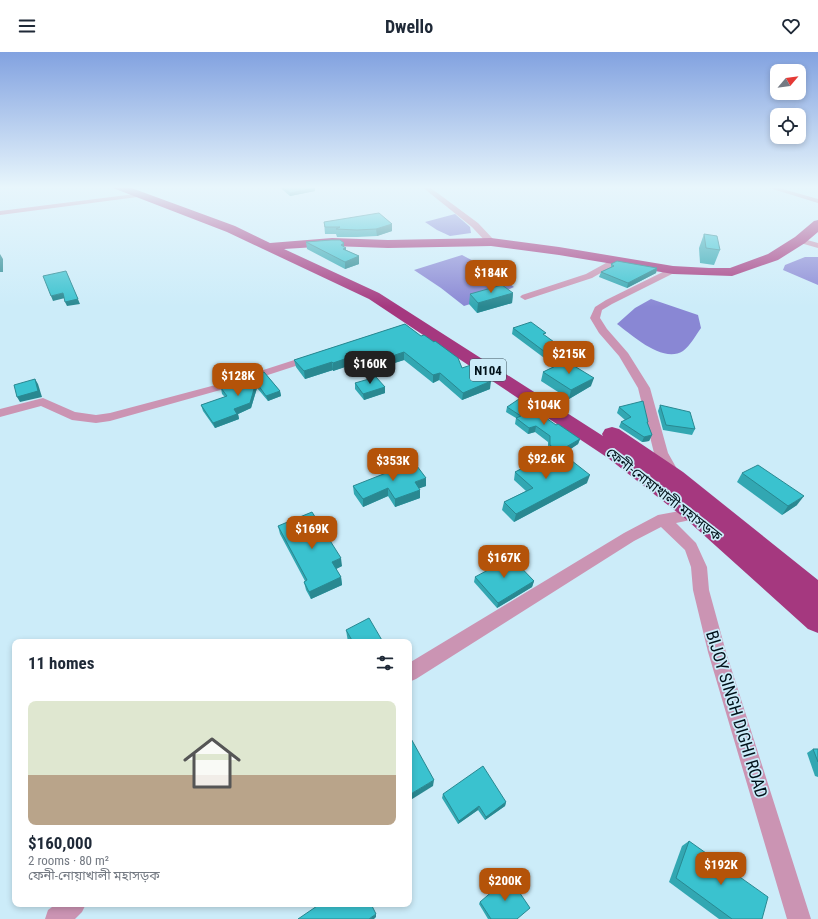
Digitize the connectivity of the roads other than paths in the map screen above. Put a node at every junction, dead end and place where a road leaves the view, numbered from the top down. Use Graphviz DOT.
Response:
graph roads {
  1 [pos="225,226"];
  2 [pos="242,226"];
  3 [pos="475,226"];
  4 [pos="816,226"];
  5 [pos="800,240"];
  6 [pos="492,242"];
  7 [pos="268,246"];
  8 [pos="287,246"];
  9 [pos="818,246"];
  10 [pos="615,261"];
  11 [pos="673,270"];
  12 [pos="525,297"];
  13 [pos="326,353"];
  14 [pos="0,413"];
  15 [pos="675,477"];
  16 [pos="695,514"];
  17 [pos="663,518"];
  18 [pos="818,595"];
  19 [pos="818,621"];
  20 [pos="412,671"];
  21 [pos="71,907"];
  22 [pos="58,919"];
  23 [pos="799,919"];
  1 -- 7 [label="highway, ফেনী-নোয়াখালী মহাসড়ক / N104"];
  2 -- 8 [label="highway, ফেনী-নোয়াখালী মহাসড়ক / N104"];
  3 -- 6 [label="street"];
  4 -- 5 [label="highway"];
  5 -- 9 [label="street"];
  5 -- 11 [label="highway"];
  6 -- 8 [label="highway"];
  6 -- 10 [label="highway"];
  7 -- 8 [label="highway"];
  7 -- 16 [label="highway, ফেনী-নোয়াখালী মহাসড়ক / N104"];
  8 -- 15 [label="highway, ফেনী-নোয়াখালী মহাসড়ক / N104"];
  10 -- 11 [label="highway"];
  10 -- 12 [label="street"];
  11 -- 15 [label="street"];
  13 -- 14 [label="street"];
  15 -- 16 [label="street"];
  15 -- 18 [label="highway, ফেনী-নোয়াখালী মহাসড়ক / N104"];
  16 -- 17 [label="street"];
  16 -- 19 [label="highway, ফেনী-নোয়াখালী মহাসড়ক / N104"];
  17 -- 20 [label="street"];
  17 -- 23 [label="street, BIJOY SINGH DIGHI ROAD"];
  21 -- 22 [label="street"];
}
